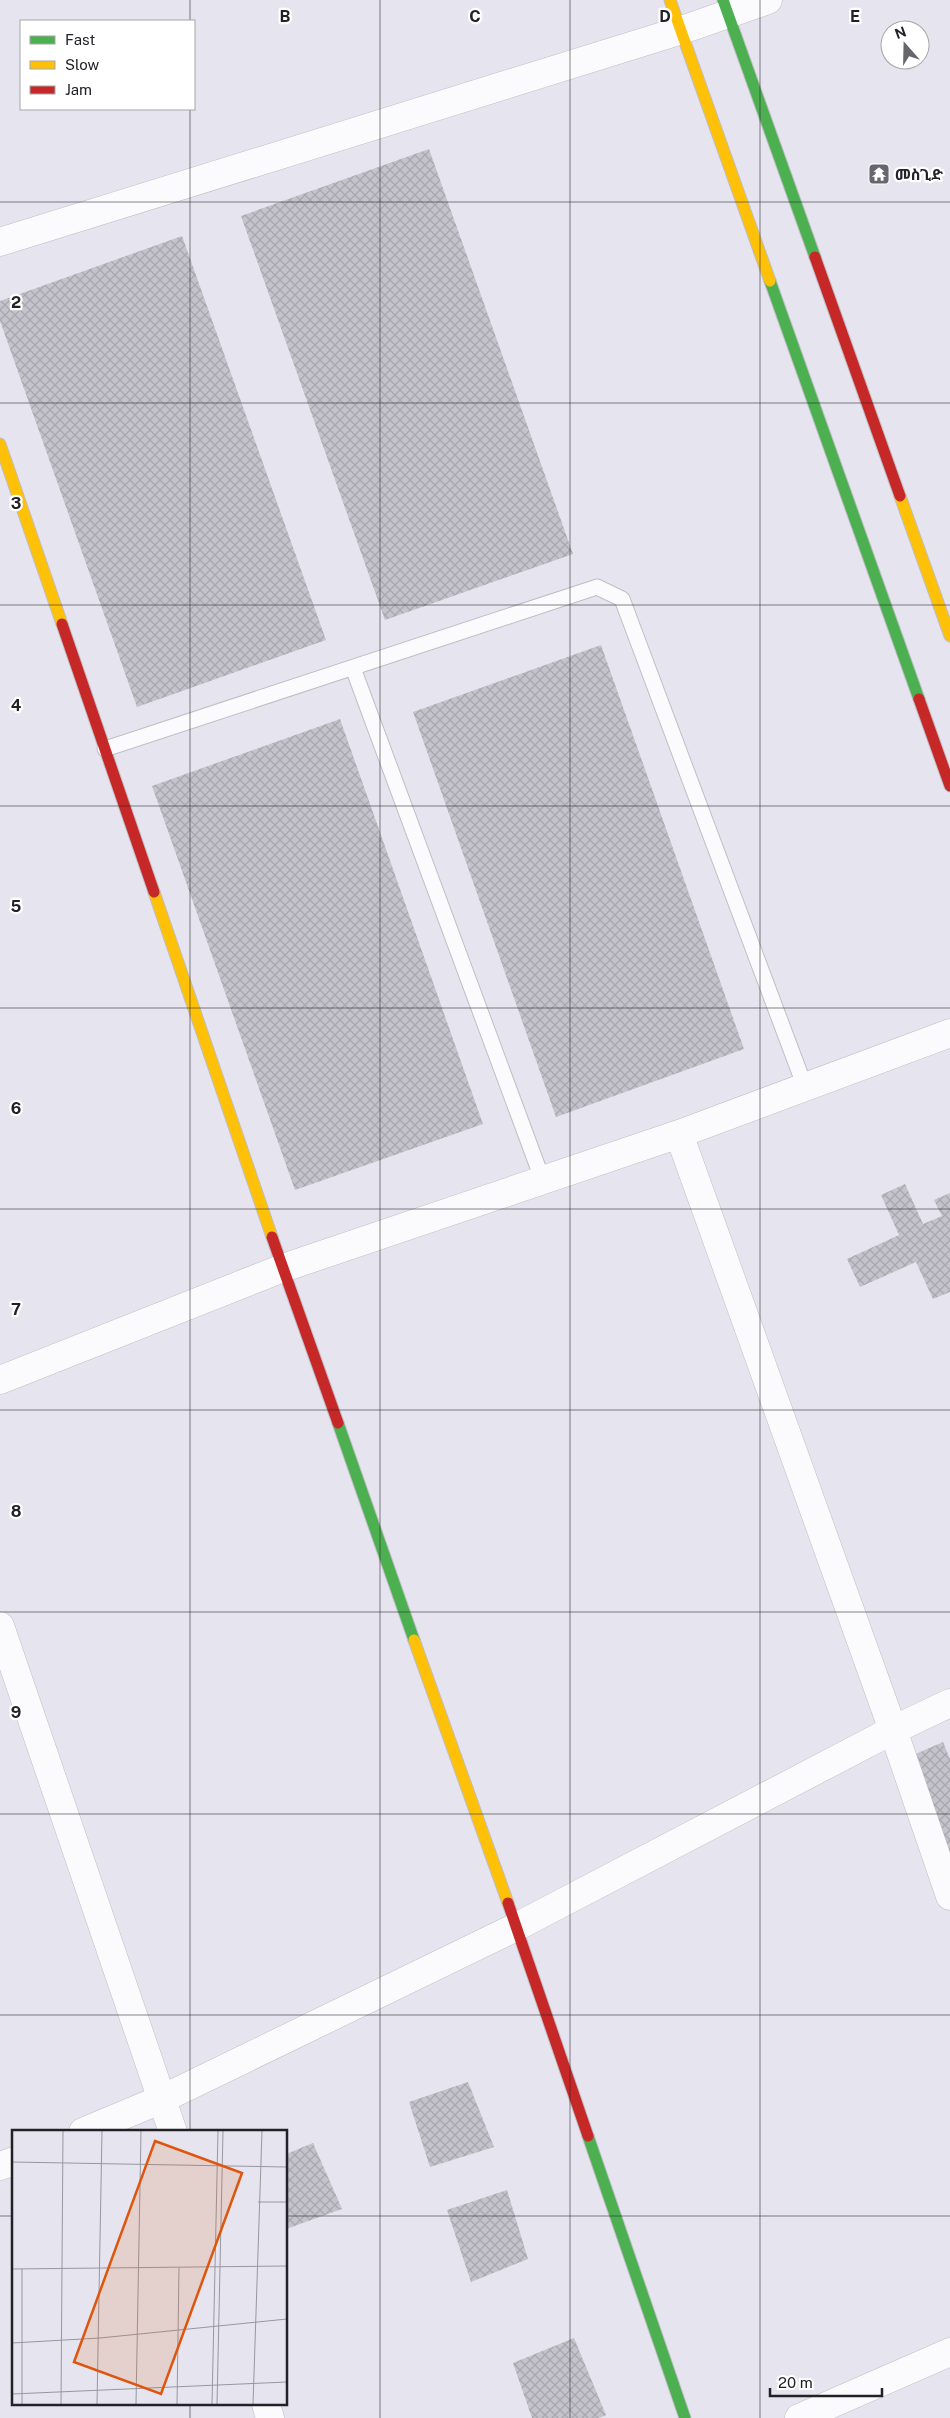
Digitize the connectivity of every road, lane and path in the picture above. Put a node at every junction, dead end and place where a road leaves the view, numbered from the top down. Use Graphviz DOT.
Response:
graph roads {
  1 [pos="670,0"];
  2 [pos="768,0"];
  3 [pos="725,7"];
  4 [pos="679,31"];
  5 [pos="0,242"];
  6 [pos="0,444"];
  7 [pos="950,636"];
  8 [pos="353,668"];
  9 [pos="105,749"];
  10 [pos="950,786"];
  11 [pos="950,1033"];
  12 [pos="805,1087"];
  13 [pos="680,1134"];
  14 [pos="543,1181"];
  15 [pos="283,1268"];
  16 [pos="0,1380"];
  17 [pos="0,1626"];
  18 [pos="950,1703"];
  19 [pos="893,1730"];
  20 [pos="950,1896"];
  21 [pos="516,1927"];
  22 [pos="162,2099"];
  23 [pos="88,2130"];
  24 [pos="172,2130"];
  25 [pos="12,2162"];
  26 [pos="0,2166"];
  27 [pos="950,2352"];
  28 [pos="685,2418"];
  29 [pos="799,2418"];
  1 -- 4 [label="street"];
  2 -- 3 [label="street"];
  3 -- 4 [label="street"];
  3 -- 7 [label="street"];
  4 -- 5 [label="street"];
  4 -- 10 [label="street"];
  6 -- 9 [label="street"];
  8 -- 9 [label="lane"];
  8 -- 12 [label="lane"];
  8 -- 14 [label="lane"];
  9 -- 15 [label="street"];
  11 -- 12 [label="street"];
  12 -- 13 [label="street"];
  13 -- 14 [label="street"];
  13 -- 19 [label="street"];
  14 -- 15 [label="street"];
  15 -- 16 [label="street"];
  15 -- 21 [label="street"];
  17 -- 22 [label="street"];
  18 -- 19 [label="street"];
  19 -- 20 [label="street"];
  19 -- 21 [label="street"];
  21 -- 22 [label="street"];
  21 -- 28 [label="street"];
  22 -- 23 [label="street"];
  22 -- 24 [label="street"];
  25 -- 26 [label="street"];
  27 -- 29 [label="street"];
}
